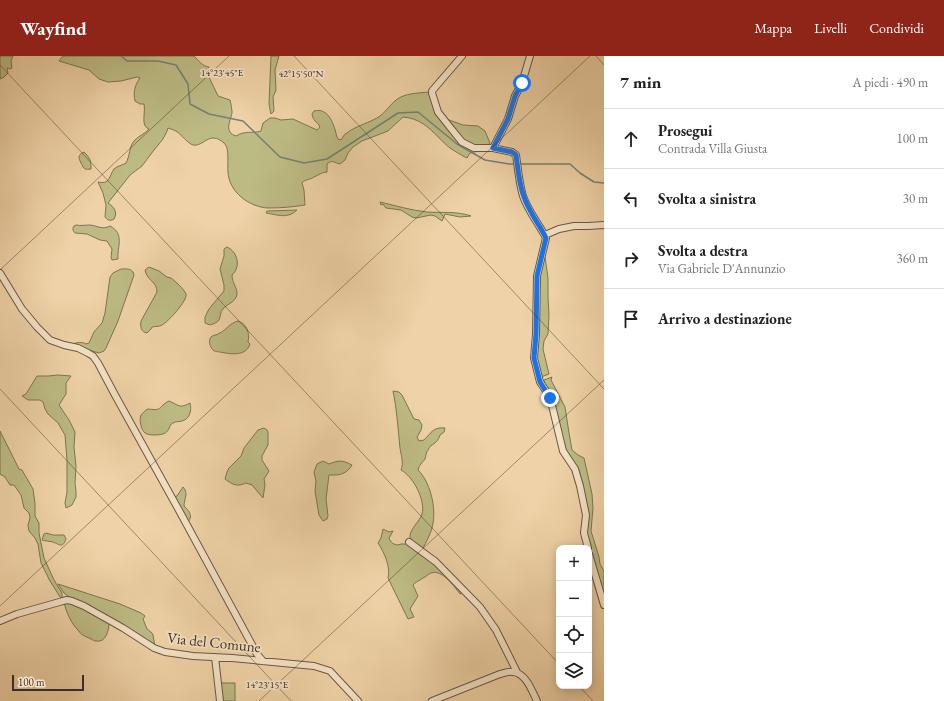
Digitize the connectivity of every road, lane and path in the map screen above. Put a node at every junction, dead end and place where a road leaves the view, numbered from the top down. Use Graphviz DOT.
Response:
graph roads {
  1 [pos="462,56"];
  2 [pos="530,56"];
  3 [pos="493,148"];
  4 [pos="604,225"];
  5 [pos="544,235"];
  6 [pos="0,273"];
  7 [pos="409,542"];
  8 [pos="587,545"];
  9 [pos="592,564"];
  10 [pos="604,605"];
  11 [pos="0,621"];
  12 [pos="215,657"];
  13 [pos="263,661"];
  14 [pos="517,672"];
  15 [pos="220,701"];
  16 [pos="358,701"];
  17 [pos="432,701"];
  18 [pos="537,701"];
  1 -- 3 [label="street"];
  2 -- 3 [label="street"];
  3 -- 5 [label="street"];
  4 -- 5 [label="street"];
  5 -- 8 [label="street"];
  6 -- 13 [label="street"];
  7 -- 14 [label="street"];
  9 -- 10 [label="street"];
  11 -- 12 [label="street, Via del Comune"];
  12 -- 13 [label="street, Via del Comune"];
  12 -- 15 [label="street"];
  13 -- 16 [label="street, Via del Comune"];
  14 -- 17 [label="street"];
  14 -- 18 [label="street"];
}
